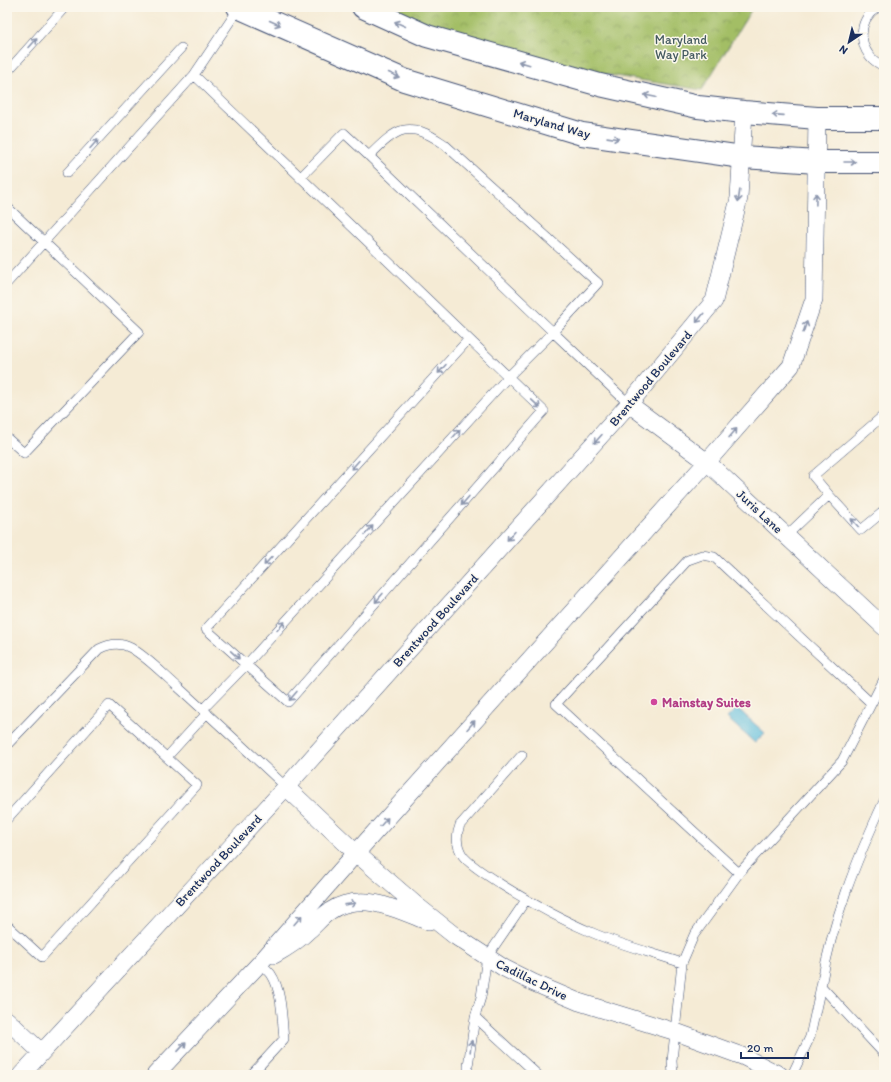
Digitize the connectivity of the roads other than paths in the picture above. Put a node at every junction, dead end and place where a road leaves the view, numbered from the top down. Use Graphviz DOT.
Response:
graph roads {
  1 [pos="65,7"];
  2 [pos="239,7"];
  3 [pos="363,7"];
  4 [pos="879,7"];
  5 [pos="181,48"];
  6 [pos="884,66"];
  7 [pos="7,72"];
  8 [pos="194,75"];
  9 [pos="744,112"];
  10 [pos="817,118"];
  11 [pos="884,118"];
  12 [pos="369,156"];
  13 [pos="742,157"];
  14 [pos="817,162"];
  15 [pos="884,162"];
  16 [pos="67,173"];
  17 [pos="300,178"];
  18 [pos="7,207"];
  19 [pos="44,242"];
  20 [pos="7,283"];
  21 [pos="553,332"];
  22 [pos="468,340"];
  23 [pos="508,377"];
  24 [pos="629,404"];
  25 [pos="884,415"];
  26 [pos="7,438"];
  27 [pos="707,462"];
  28 [pos="829,495"];
  29 [pos="884,510"];
  30 [pos="786,536"];
  31 [pos="884,627"];
  32 [pos="246,665"];
  33 [pos="884,679"];
  34 [pos="871,703"];
  35 [pos="205,711"];
  36 [pos="7,745"];
  37 [pos="522,755"];
  38 [pos="167,757"];
  39 [pos="286,787"];
  40 [pos="884,801"];
  41 [pos="7,819"];
  42 [pos="356,854"];
  43 [pos="739,873"];
  44 [pos="526,900"];
  45 [pos="7,925"];
  46 [pos="446,929"];
  47 [pos="487,957"];
  48 [pos="260,963"];
  49 [pos="682,963"];
  50 [pos="821,986"];
  51 [pos="475,1016"];
  52 [pos="7,1020"];
  53 [pos="676,1032"];
  54 [pos="42,1052"];
  55 [pos="884,1054"];
  56 [pos="21,1075"];
  57 [pos="155,1075"];
  58 [pos="251,1075"];
  59 [pos="468,1075"];
  60 [pos="538,1075"];
  61 [pos="673,1075"];
  62 [pos="780,1075"];
  63 [pos="792,1075"];
  7 -- 1 [label="lane, one-way"];
  2 -- 8 [label="lane"];
  2 -- 13 [label="main road, Maryland Way, one-way"];
  9 -- 3 [label="main road, one-way"];
  4 -- 6 [label="lane"];
  16 -- 5 [label="lane, one-way"];
  8 -- 17 [label="lane"];
  8 -- 19 [label="lane"];
  10 -- 9 [label="main road, one-way"];
  9 -- 13 [label="street, Brentwood Boulevard"];
  10 -- 11 [label="main road"];
  10 -- 14 [label="street"];
  12 -- 17 [label="lane"];
  12 -- 21 [label="lane"];
  12 -- 21 [label="lane"];
  13 -- 14 [label="main road, Maryland Way"];
  13 -- 24 [label="street, Brentwood Boulevard, one-way"];
  14 -- 15 [label="main road, Maryland Way, one-way"];
  27 -- 14 [label="street, one-way"];
  17 -- 22 [label="lane"];
  18 -- 19 [label="lane"];
  19 -- 20 [label="lane"];
  19 -- 26 [label="lane"];
  21 -- 23 [label="lane"];
  21 -- 24 [label="lane"];
  22 -- 23 [label="lane"];
  22 -- 32 [label="lane, one-way"];
  32 -- 23 [label="lane, one-way"];
  23 -- 32 [label="lane, one-way"];
  24 -- 27 [label="street, Juris Lane"];
  24 -- 39 [label="street, Brentwood Boulevard, one-way"];
  25 -- 28 [label="lane"];
  27 -- 30 [label="street, Juris Lane"];
  42 -- 27 [label="street, one-way"];
  29 -- 28 [label="lane, one-way"];
  28 -- 30 [label="lane"];
  30 -- 31 [label="street, Juris Lane"];
  32 -- 35 [label="lane"];
  33 -- 34 [label="lane"];
  34 -- 43 [label="lane"];
  34 -- 43 [label="lane"];
  35 -- 36 [label="lane"];
  35 -- 38 [label="lane"];
  35 -- 39 [label="lane"];
  37 -- 44 [label="lane"];
  38 -- 41 [label="lane"];
  38 -- 45 [label="lane"];
  39 -- 42 [label="street, Cadillac Drive"];
  39 -- 54 [label="street, Brentwood Boulevard"];
  40 -- 50 [label="lane"];
  42 -- 46 [label="street, Cadillac Drive"];
  48 -- 42 [label="street, one-way"];
  43 -- 49 [label="lane"];
  44 -- 47 [label="lane"];
  44 -- 49 [label="lane"];
  46 -- 47 [label="street, Cadillac Drive"];
  48 -- 46 [label="street, one-way"];
  47 -- 51 [label="lane"];
  47 -- 53 [label="street, Cadillac Drive"];
  57 -- 48 [label="street, one-way"];
  48 -- 58 [label="lane"];
  49 -- 53 [label="lane"];
  50 -- 55 [label="lane"];
  50 -- 63 [label="lane"];
  59 -- 51 [label="lane, one-way"];
  51 -- 60 [label="lane"];
  52 -- 54 [label="street"];
  53 -- 61 [label="lane"];
  53 -- 62 [label="street, Cadillac Drive"];
  54 -- 56 [label="street, Brentwood Boulevard"];
}
